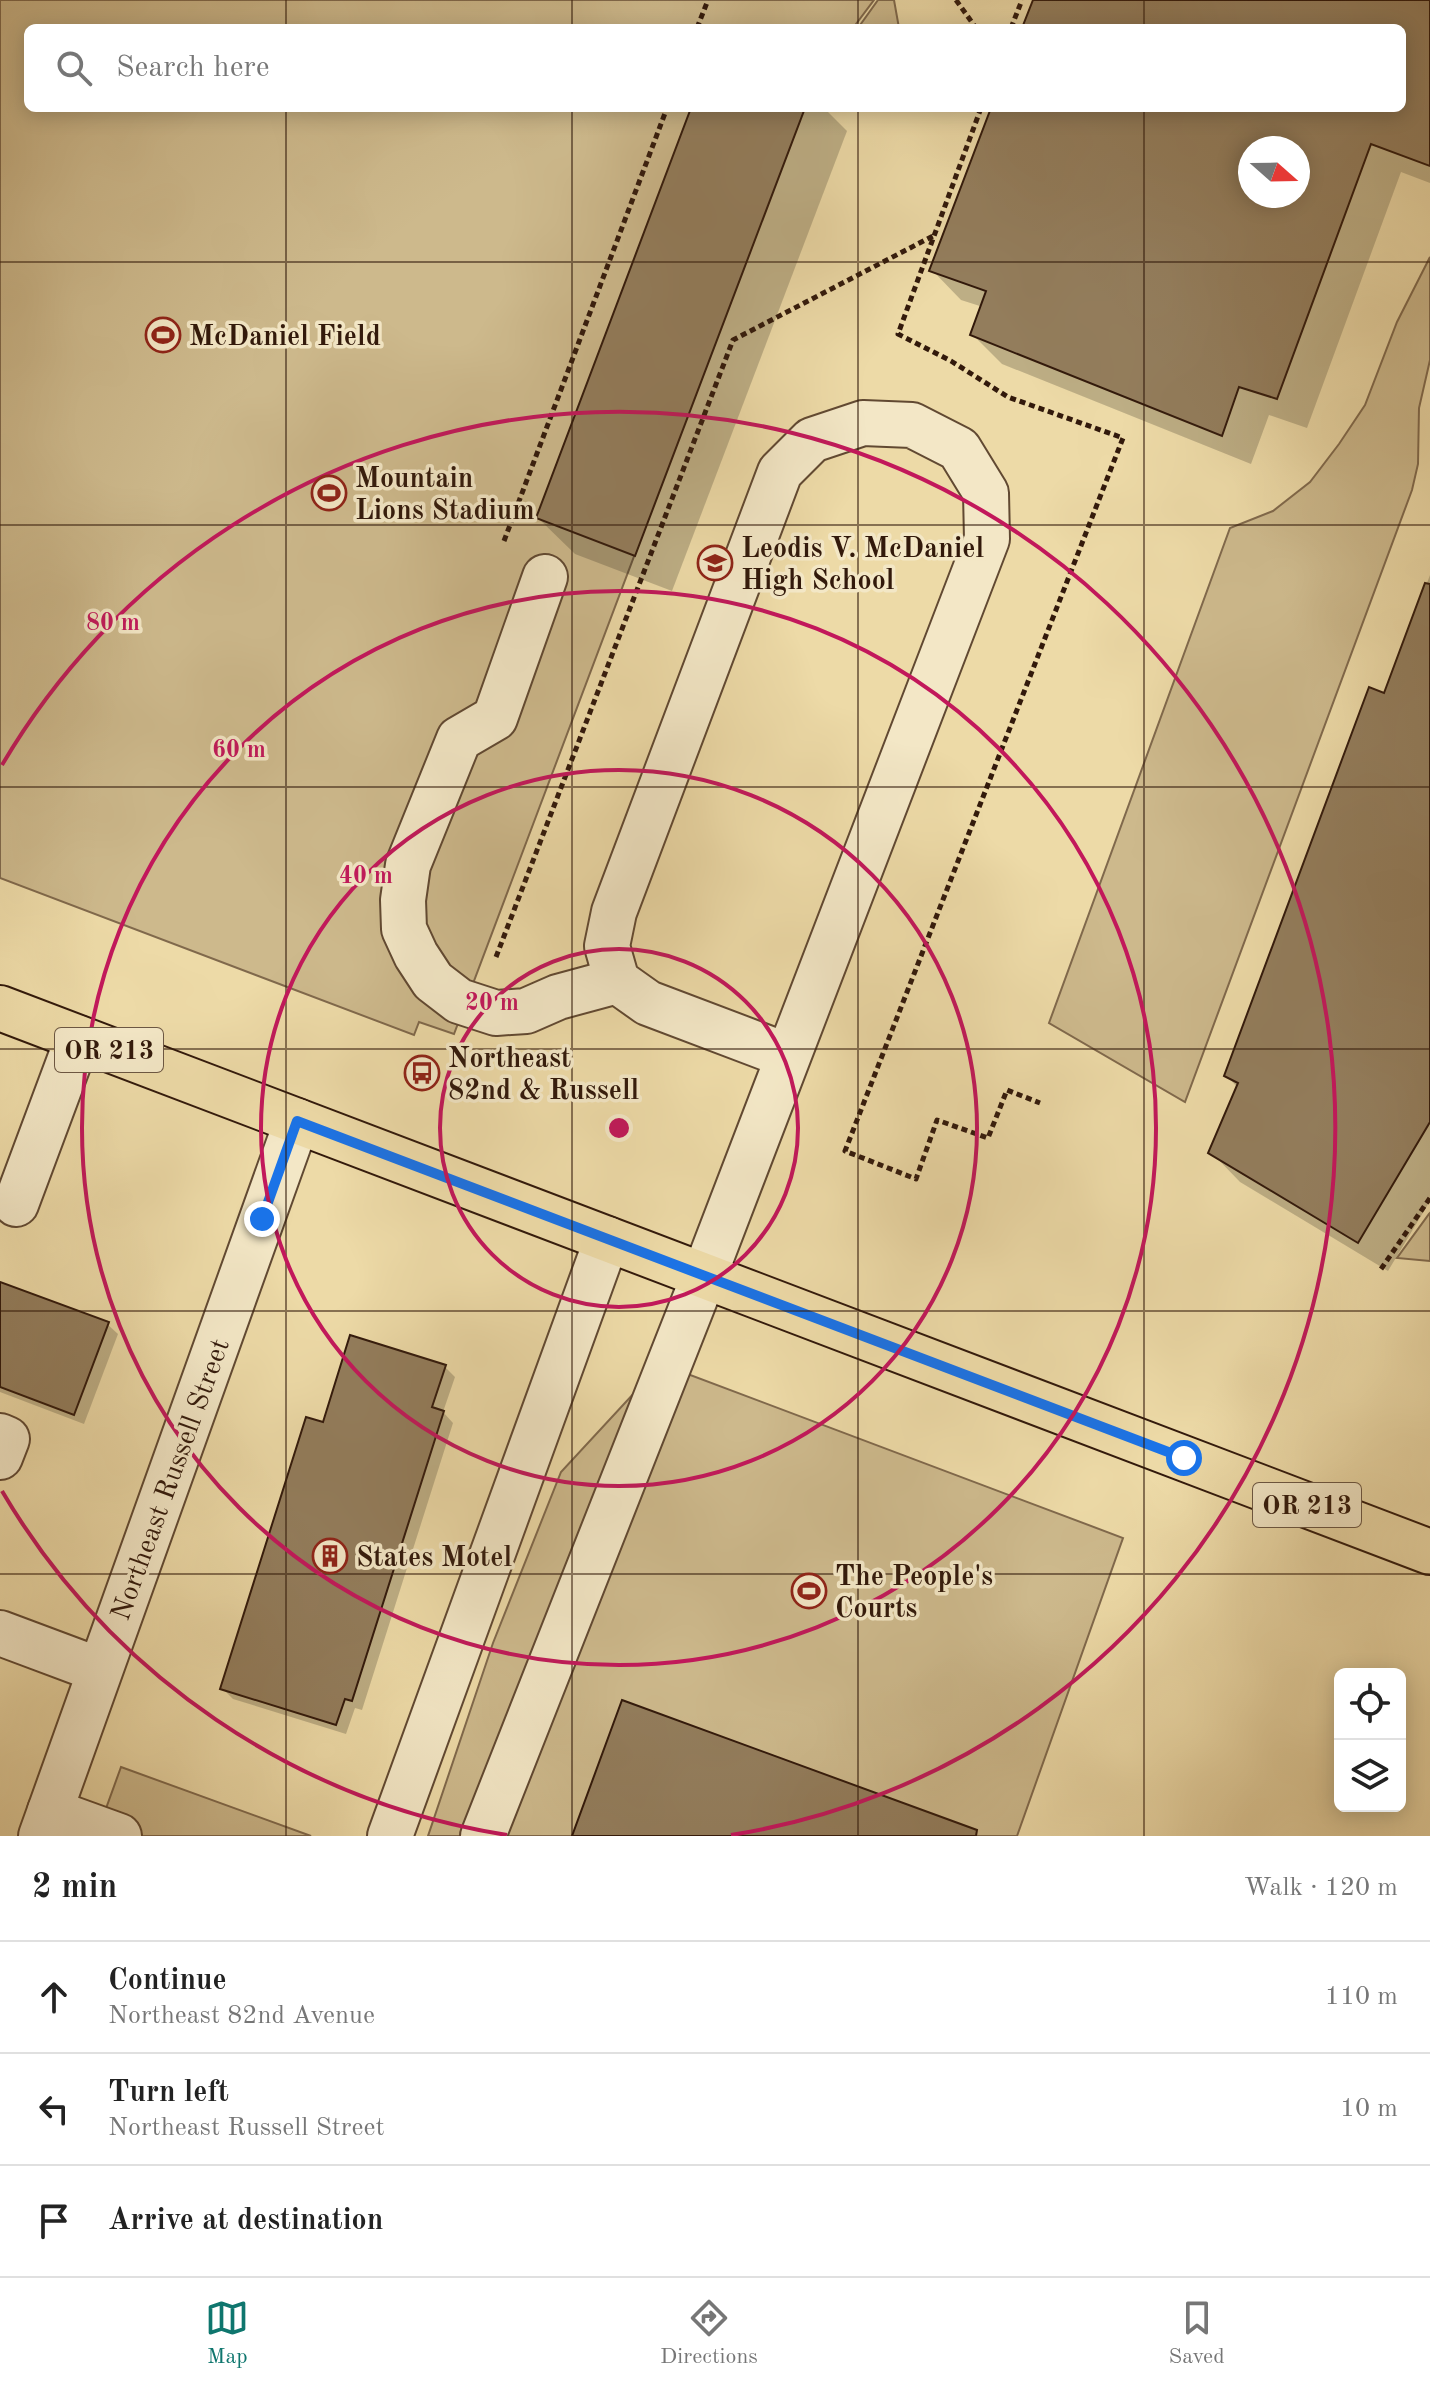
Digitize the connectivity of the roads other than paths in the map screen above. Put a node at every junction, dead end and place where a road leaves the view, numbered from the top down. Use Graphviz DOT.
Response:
graph roads {
  1 [pos="545,577"];
  2 [pos="617,981"];
  3 [pos="0,1008"];
  4 [pos="78,1038"];
  5 [pos="788,1056"];
  6 [pos="297,1121"];
  7 [pos="16,1204"];
  8 [pos="607,1239"];
  9 [pos="704,1276"];
  10 [pos="0,1436"];
  11 [pos="0,1457"];
  12 [pos="1430,1552"];
  13 [pos="0,1633"];
  14 [pos="99,1670"];
  15 [pos="46,1824"];
  16 [pos="119,1836"];
  17 [pos="390,1836"];
  18 [pos="483,1836"];
  1 -- 2 [label="street"];
  2 -- 5 [label="street"];
  2 -- 5 [label="street"];
  3 -- 4 [label="main road, OR 213"];
  4 -- 6 [label="main road, OR 213"];
  4 -- 7 [label="street"];
  5 -- 9 [label="street"];
  6 -- 8 [label="main road, OR 213"];
  6 -- 14 [label="street, Northeast Russell Street"];
  8 -- 9 [label="main road, OR 213"];
  8 -- 17 [label="street"];
  9 -- 12 [label="main road, OR 213"];
  9 -- 18 [label="street"];
  10 -- 11 [label="street"];
  13 -- 14 [label="street"];
  14 -- 15 [label="street, Northeast Russell Street"];
  15 -- 16 [label="street"];
}
